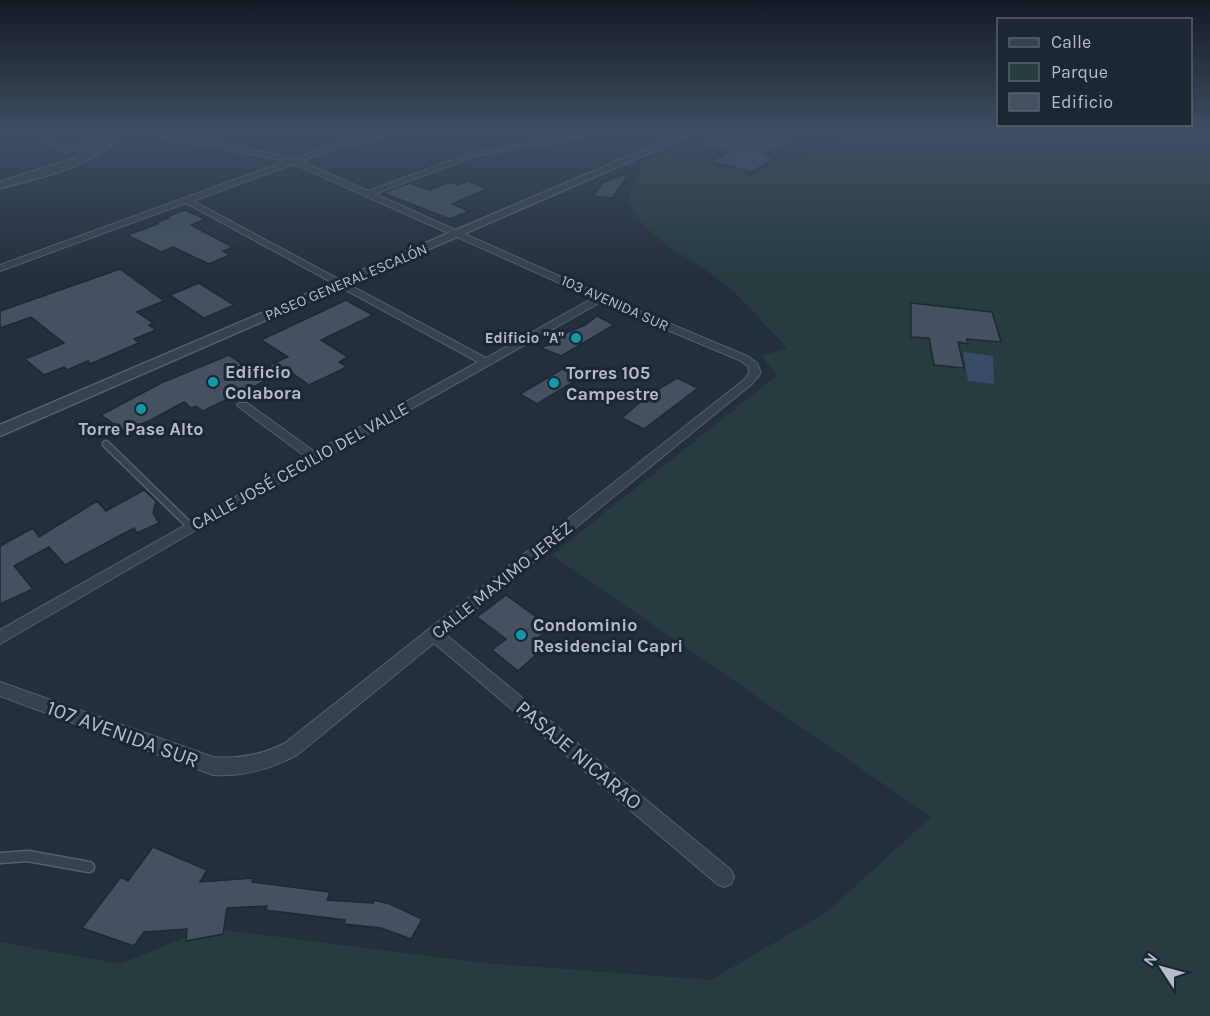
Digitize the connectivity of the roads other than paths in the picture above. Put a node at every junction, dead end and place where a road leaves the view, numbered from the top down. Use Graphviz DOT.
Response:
graph roads {
  1 [pos="16,180"];
  2 [pos="240,180"];
  3 [pos="338,180"];
  4 [pos="404,180"];
  5 [pos="573,180"];
  6 [pos="578,180"];
  7 [pos="0,185"];
  8 [pos="368,194"];
  9 [pos="186,200"];
  10 [pos="456,232"];
  11 [pos="0,268"];
  12 [pos="338,282"];
  13 [pos="601,298"];
  14 [pos="486,362"];
  15 [pos="749,381"];
  16 [pos="243,405"];
  17 [pos="0,422"];
  18 [pos="0,431"];
  19 [pos="106,444"];
  20 [pos="315,459"];
  21 [pos="191,526"];
  22 [pos="434,634"];
  23 [pos="0,638"];
  24 [pos="0,689"];
  25 [pos="247,766"];
  26 [pos="0,858"];
  27 [pos="89,867"];
  28 [pos="724,877"];
  1 -- 7 [label="street"];
  2 -- 9 [label="street"];
  3 -- 8 [label="street, 103 AVENIDA SUR"];
  4 -- 8 [label="street"];
  5 -- 10 [label="street, PASEO GENERAL ESCALÓN"];
  6 -- 10 [label="street, PASEO GENERAL ESCALÓN"];
  8 -- 10 [label="street, 103 AVENIDA SUR"];
  9 -- 11 [label="street"];
  9 -- 12 [label="street"];
  10 -- 12 [label="street, PASEO GENERAL ESCALÓN"];
  10 -- 13 [label="street, 103 AVENIDA SUR"];
  12 -- 14 [label="street"];
  12 -- 17 [label="street, PASEO GENERAL ESCALÓN"];
  12 -- 18 [label="street, PASEO GENERAL ESCALÓN"];
  13 -- 14 [label="street, CALLE JOSÉ CECILIO DEL VALLE"];
  13 -- 15 [label="street, 103 AVENIDA SUR"];
  14 -- 20 [label="street, CALLE JOSÉ CECILIO DEL VALLE"];
  15 -- 22 [label="street, CALLE MAXIMO JERÉZ"];
  16 -- 20 [label="street"];
  19 -- 21 [label="lane"];
  20 -- 21 [label="street, CALLE JOSÉ CECILIO DEL VALLE"];
  21 -- 23 [label="street, CALLE JOSÉ CECILIO DEL VALLE"];
  22 -- 25 [label="street, CALLE MAXIMO JERÉZ"];
  22 -- 28 [label="street, PASAJE NICARAO"];
  24 -- 25 [label="street, 107 AVENIDA SUR"];
  26 -- 27 [label="lane"];
}
